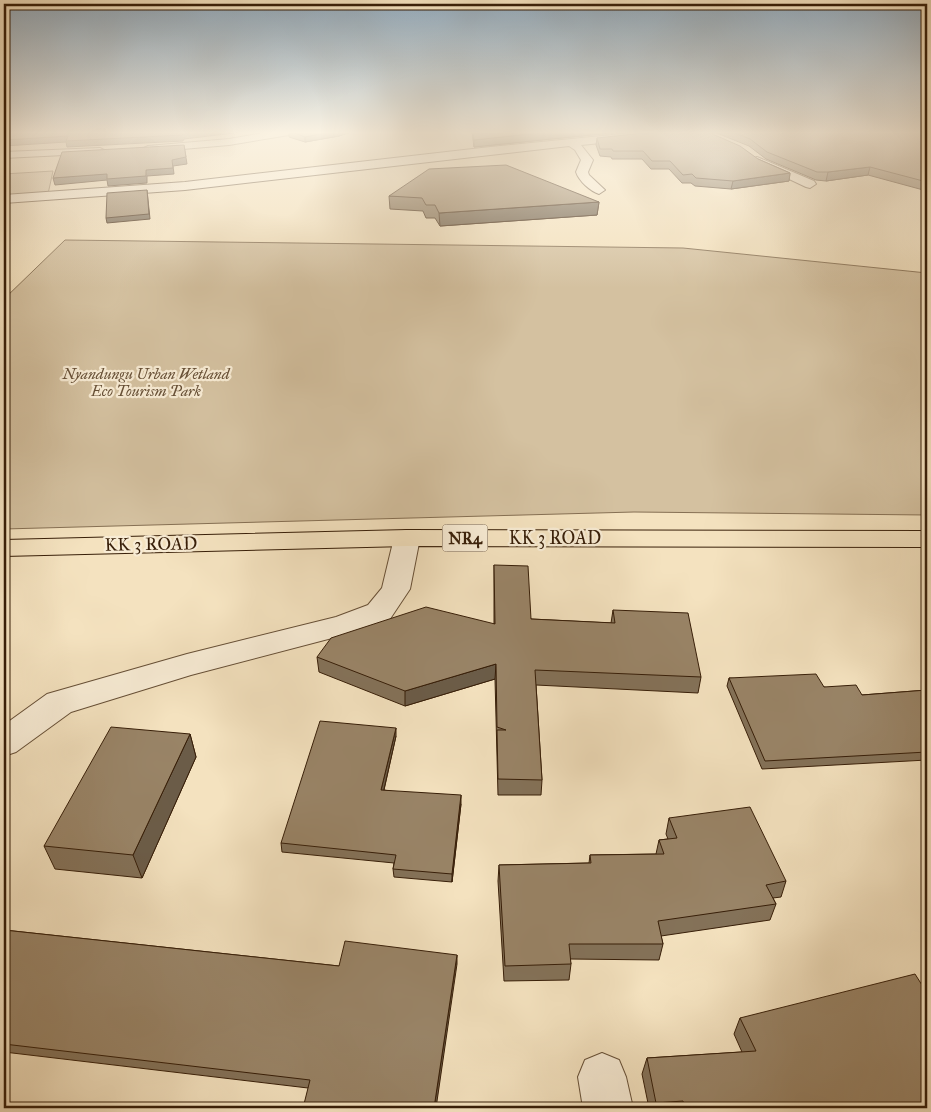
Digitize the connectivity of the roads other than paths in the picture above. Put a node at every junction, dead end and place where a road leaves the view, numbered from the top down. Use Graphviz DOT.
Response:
graph roads {
  1 [pos="203,184"];
  2 [pos="592,184"];
  3 [pos="599,190"];
  4 [pos="4,199"];
  5 [pos="407,538"];
  6 [pos="927,540"];
  7 [pos="4,548"];
  8 [pos="4,743"];
  1 -- 4 [label="street"];
  2 -- 3 [label="street"];
  5 -- 6 [label="highway, KK 3 ROAD / NR4"];
  5 -- 7 [label="highway, KK 3 ROAD / NR4"];
  5 -- 8 [label="street"];
}
